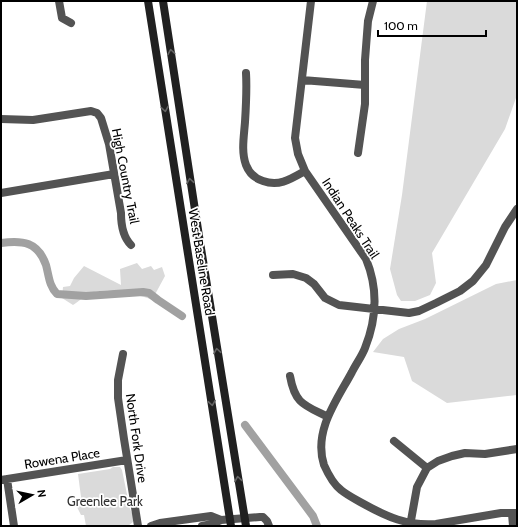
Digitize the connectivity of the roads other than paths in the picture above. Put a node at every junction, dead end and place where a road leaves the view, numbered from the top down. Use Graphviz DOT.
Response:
graph roads {
  1 [pos="59,1"];
  2 [pos="148,1"];
  3 [pos="163,1"];
  4 [pos="311,1"];
  5 [pos="374,1"];
  6 [pos="71,23"];
  7 [pos="246,73"];
  8 [pos="302,80"];
  9 [pos="365,85"];
  10 [pos="1,119"];
  11 [pos="358,153"];
  12 [pos="305,171"];
  13 [pos="114,174"];
  14 [pos="1,193"];
  15 [pos="517,209"];
  16 [pos="131,245"];
  17 [pos="273,275"];
  18 [pos="375,309"];
  19 [pos="123,354"];
  20 [pos="290,376"];
  21 [pos="328,417"];
  22 [pos="394,441"];
  23 [pos="517,449"];
  24 [pos="127,460"];
  25 [pos="427,468"];
  26 [pos="4,479"];
  27 [pos="515,514"];
  28 [pos="221,520"];
  29 [pos="245,522"];
  30 [pos="230,523"];
  31 [pos="410,525"];
  32 [pos="14,526"];
  33 [pos="138,526"];
  34 [pos="151,526"];
  35 [pos="202,526"];
  36 [pos="269,526"];
  37 [pos="513,526"];
  1 -- 6 [label="street"];
  2 -- 30 [label="main road, West Baseline Road, one-way"];
  29 -- 3 [label="main road, West Baseline Road, one-way"];
  4 -- 8 [label="street, Indian Peaks Trail"];
  5 -- 9 [label="street"];
  7 -- 12 [label="street"];
  8 -- 9 [label="street"];
  8 -- 12 [label="street, Indian Peaks Trail"];
  9 -- 11 [label="street"];
  10 -- 13 [label="street, High Country Trail"];
  12 -- 18 [label="street, Indian Peaks Trail"];
  13 -- 14 [label="street"];
  13 -- 16 [label="street, High Country Trail"];
  15 -- 18 [label="street"];
  17 -- 18 [label="street"];
  18 -- 21 [label="street, Indian Peaks Trail"];
  19 -- 24 [label="street, North Fork Drive"];
  20 -- 21 [label="street"];
  21 -- 31 [label="street, Indian Peaks Trail"];
  22 -- 25 [label="street"];
  23 -- 25 [label="street"];
  24 -- 26 [label="street, Rowena Place"];
  24 -- 33 [label="street, North Fork Drive"];
  25 -- 31 [label="street"];
  26 -- 32 [label="street"];
  27 -- 31 [label="street, Indian Peaks Trail"];
  27 -- 37 [label="street"];
  28 -- 30 [label="street"];
  28 -- 34 [label="street"];
  28 -- 35 [label="street"];
  29 -- 30 [label="street"];
  29 -- 36 [label="street"];
}
